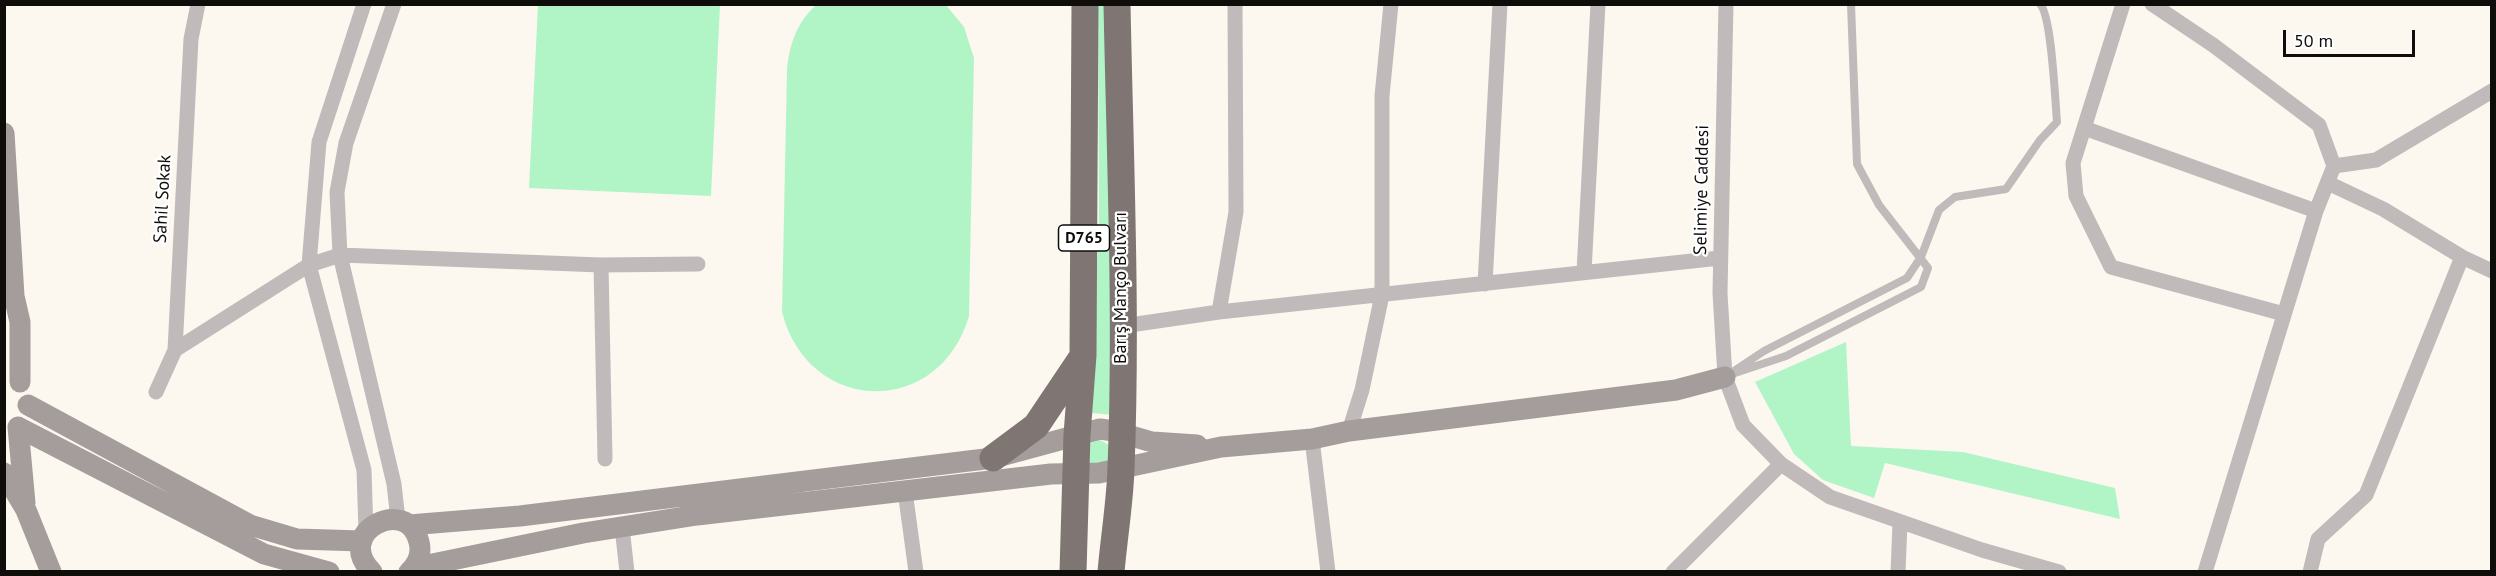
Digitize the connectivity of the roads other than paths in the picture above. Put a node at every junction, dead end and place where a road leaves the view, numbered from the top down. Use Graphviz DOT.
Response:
graph roads {
  1 [pos="198,4"];
  2 [pos="364,4"];
  3 [pos="394,4"];
  4 [pos="1085,4"];
  5 [pos="1118,4"];
  6 [pos="1235,4"];
  7 [pos="1390,4"];
  8 [pos="1500,4"];
  9 [pos="1598,4"];
  10 [pos="1726,4"];
  11 [pos="1851,4"];
  12 [pos="2040,4"];
  13 [pos="2123,4"];
  14 [pos="2152,4"];
  15 [pos="2492,91"];
  16 [pos="2084,128"];
  17 [pos="4,133"];
  18 [pos="2334,166"];
  19 [pos="2328,183"];
  20 [pos="2316,211"];
  21 [pos="340,255"];
  22 [pos="1921,257"];
  23 [pos="2462,257"];
  24 [pos="1720,258"];
  25 [pos="698,264"];
  26 [pos="309,265"];
  27 [pos="601,265"];
  28 [pos="2492,271"];
  29 [pos="1584,273"];
  30 [pos="1485,284"];
  31 [pos="1382,295"];
  32 [pos="9,304"];
  33 [pos="1220,312"];
  34 [pos="2284,314"];
  35 [pos="1123,326"];
  36 [pos="175,350"];
  37 [pos="1083,355"];
  38 [pos="12,376"];
  39 [pos="1725,377"];
  40 [pos="156,392"];
  41 [pos="28,405"];
  42 [pos="11,431"];
  43 [pos="1349,431"];
  44 [pos="1122,433"];
  45 [pos="1077,435"];
  46 [pos="1312,440"];
  47 [pos="1221,447"];
  48 [pos="993,458"];
  49 [pos="604,459"];
  50 [pos="1781,464"];
  51 [pos="1121,469"];
  52 [pos="4,472"];
  53 [pos="1076,472"];
  54 [pos="905,491"];
  55 [pos="26,510"];
  56 [pos="403,523"];
  57 [pos="1900,523"];
  58 [pos="622,527"];
  59 [pos="364,537"];
  60 [pos="302,569"];
  61 [pos="411,570"];
  62 [pos="51,572"];
  63 [pos="329,572"];
  64 [pos="372,572"];
  65 [pos="627,572"];
  66 [pos="916,572"];
  67 [pos="1073,572"];
  68 [pos="1111,572"];
  69 [pos="1328,572"];
  70 [pos="1673,572"];
  71 [pos="1898,572"];
  72 [pos="2059,572"];
  73 [pos="2205,572"];
  74 [pos="2310,572"];
  1 -- 36 [label="street, Sahil Sokak"];
  2 -- 26 [label="street"];
  3 -- 21 [label="street"];
  4 -- 37 [label="highway, Barış Manço Bulvarı / D765"];
  5 -- 35 [label="highway, Barış Manço Bulvarı / D765"];
  6 -- 33 [label="street"];
  7 -- 31 [label="street"];
  8 -- 30 [label="street"];
  9 -- 29 [label="street"];
  10 -- 24 [label="street, Selimiye Caddesi"];
  11 -- 22 [label="lane"];
  12 -- 22 [label="lane"];
  13 -- 16 [label="street"];
  14 -- 18 [label="street"];
  15 -- 18 [label="street"];
  16 -- 20 [label="street"];
  16 -- 34 [label="street"];
  17 -- 32 [label="street"];
  18 -- 19 [label="street"];
  19 -- 20 [label="street"];
  19 -- 23 [label="street"];
  20 -- 34 [label="street"];
  21 -- 26 [label="street"];
  21 -- 27 [label="street"];
  21 -- 56 [label="street"];
  22 -- 39 [label="lane"];
  22 -- 39 [label="lane"];
  23 -- 28 [label="street"];
  23 -- 74 [label="street"];
  24 -- 29 [label="street"];
  24 -- 39 [label="street, Selimiye Caddesi"];
  25 -- 27 [label="street"];
  26 -- 36 [label="street"];
  26 -- 59 [label="street"];
  27 -- 49 [label="street"];
  29 -- 30 [label="street"];
  30 -- 31 [label="street"];
  31 -- 33 [label="street"];
  31 -- 43 [label="street"];
  32 -- 38 [label="street"];
  33 -- 35 [label="street"];
  34 -- 73 [label="street"];
  35 -- 44 [label="highway, Barış Manço Bulvarı / D765"];
  36 -- 40 [label="street, Sahil Sokak"];
  37 -- 45 [label="highway, Barış Manço Bulvarı / D765"];
  37 -- 48 [label="highway"];
  38 -- 41 [label="street"];
  39 -- 43 [label="street"];
  39 -- 50 [label="street, Selimiye Caddesi"];
  41 -- 42 [label="street"];
  41 -- 59 [label="street"];
  42 -- 55 [label="street"];
  42 -- 60 [label="street"];
  43 -- 46 [label="street"];
  44 -- 45 [label="street"];
  44 -- 47 [label="street"];
  44 -- 51 [label="highway, Barış Manço Bulvarı / D765"];
  45 -- 48 [label="street"];
  45 -- 53 [label="highway, Barış Manço Bulvarı / D765"];
  46 -- 47 [label="street"];
  46 -- 69 [label="street"];
  47 -- 51 [label="street"];
  48 -- 56 [label="street"];
  50 -- 57 [label="street, Selimiye Caddesi"];
  50 -- 70 [label="street"];
  51 -- 53 [label="street"];
  51 -- 68 [label="highway, Barış Manço Bulvarı / D765"];
  52 -- 55 [label="street"];
  53 -- 54 [label="street"];
  53 -- 67 [label="highway, Barış Manço Bulvarı / D765"];
  54 -- 58 [label="street"];
  54 -- 66 [label="street"];
  55 -- 62 [label="street"];
  56 -- 59 [label="street"];
  56 -- 61 [label="street"];
  57 -- 71 [label="street"];
  57 -- 72 [label="street, Selimiye Caddesi"];
  58 -- 61 [label="street"];
  58 -- 65 [label="street"];
  59 -- 64 [label="street"];
  60 -- 63 [label="street"];
}
